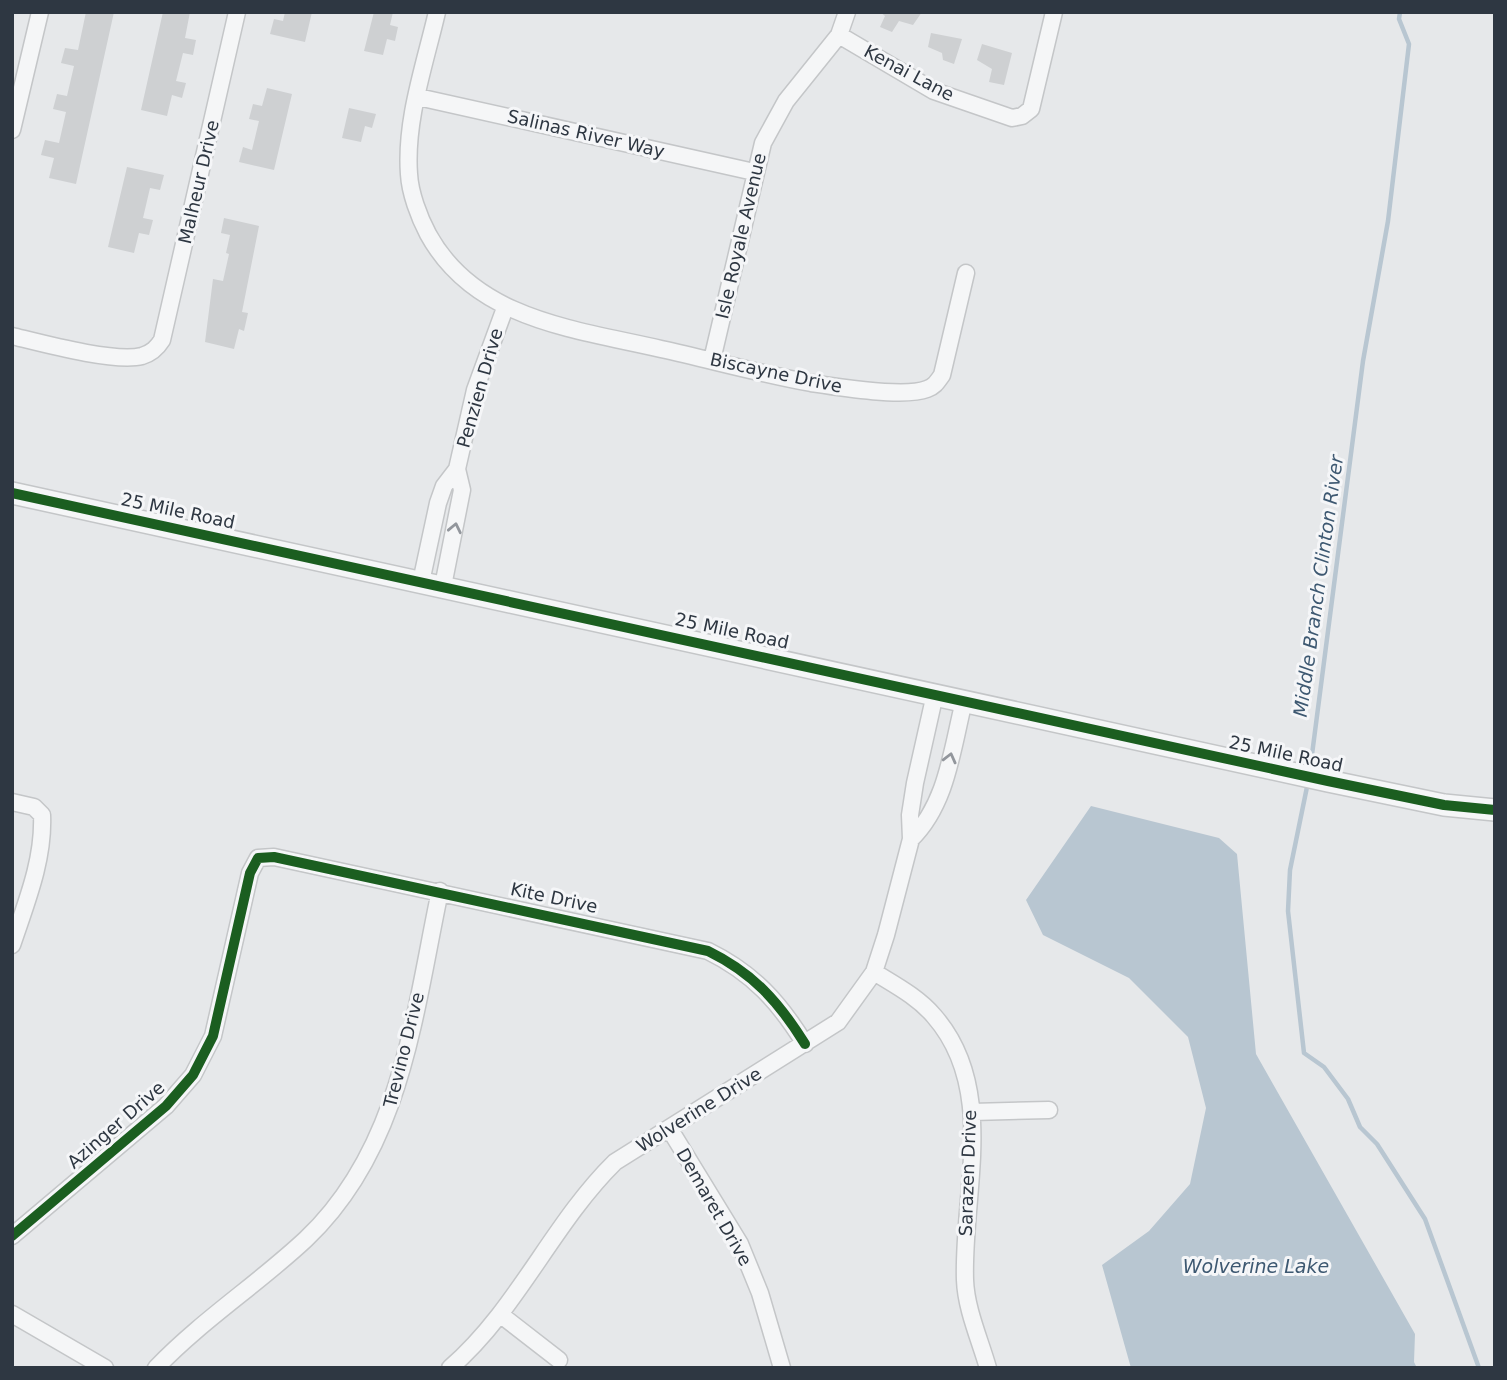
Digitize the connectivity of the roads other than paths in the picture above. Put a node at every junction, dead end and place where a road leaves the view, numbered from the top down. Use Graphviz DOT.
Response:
graph roads {
  1 [pos="40,12"];
  2 [pos="237,12"];
  3 [pos="437,12"];
  4 [pos="848,12"];
  5 [pos="1054,12"];
  6 [pos="839,35"];
  7 [pos="418,97"];
  8 [pos="13,124"];
  9 [pos="754,172"];
  10 [pos="966,273"];
  11 [pos="505,308"];
  12 [pos="12,336"];
  13 [pos="712,360"];
  14 [pos="457,469"];
  15 [pos="12,493"];
  16 [pos="421,582"];
  17 [pos="443,586"];
  18 [pos="935,694"];
  19 [pos="964,701"];
  20 [pos="915,783"];
  21 [pos="942,789"];
  22 [pos="12,802"];
  23 [pos="1444,805"];
  24 [pos="1495,810"];
  25 [pos="1495,827"];
  26 [pos="911,839"];
  27 [pos="258,859"];
  28 [pos="440,891"];
  29 [pos="12,945"];
  30 [pos="874,972"];
  31 [pos="805,1044"];
  32 [pos="1049,1110"];
  33 [pos="972,1112"];
  34 [pos="669,1128"];
  35 [pos="12,1236"];
  36 [pos="12,1314"];
  37 [pos="501,1315"];
  38 [pos="559,1360"];
  39 [pos="105,1368"];
  40 [pos="156,1368"];
  41 [pos="450,1368"];
  42 [pos="782,1368"];
  43 [pos="988,1368"];
  1 -- 8 [label="street"];
  2 -- 12 [label="street, Malheur Drive"];
  3 -- 7 [label="street, Biscayne Drive"];
  4 -- 6 [label="street, Isle Royale Avenue"];
  5 -- 6 [label="street, Kenai Lane"];
  6 -- 9 [label="street, Isle Royale Avenue"];
  7 -- 9 [label="street, Salinas River Way"];
  7 -- 11 [label="street, Biscayne Drive"];
  9 -- 13 [label="street, Isle Royale Avenue"];
  10 -- 13 [label="street, Biscayne Drive"];
  11 -- 13 [label="street, Biscayne Drive"];
  11 -- 14 [label="street, Penzien Drive"];
  14 -- 16 [label="street, Penzien Drive"];
  17 -- 14 [label="street, Penzien Drive, one-way"];
  15 -- 16 [label="street, 25 Mile Road"];
  16 -- 17 [label="street, 25 Mile Road"];
  17 -- 18 [label="street, 25 Mile Road"];
  18 -- 19 [label="street, 25 Mile Road"];
  18 -- 20 [label="street, Wolverine Drive"];
  21 -- 19 [label="street, Wolverine Drive, one-way"];
  19 -- 23 [label="street, 25 Mile Road"];
  20 -- 21 [label="street"];
  20 -- 26 [label="street, Wolverine Drive"];
  21 -- 26 [label="street, Wolverine Drive"];
  22 -- 29 [label="street"];
  23 -- 24 [label="street, 25 Mile Road"];
  23 -- 25 [label="street, 25 Mile Road"];
  26 -- 30 [label="street, Wolverine Drive"];
  27 -- 28 [label="street, Kite Drive"];
  27 -- 35 [label="street, Azinger Drive"];
  28 -- 31 [label="street, Kite Drive"];
  28 -- 40 [label="street, Trevino Drive"];
  30 -- 31 [label="street, Wolverine Drive"];
  30 -- 33 [label="street, Sarazen Drive"];
  31 -- 34 [label="street, Wolverine Drive"];
  32 -- 33 [label="street"];
  33 -- 43 [label="street, Sarazen Drive"];
  34 -- 37 [label="street, Wolverine Drive"];
  34 -- 42 [label="street, Demaret Drive"];
  36 -- 39 [label="street"];
  37 -- 38 [label="street"];
  37 -- 41 [label="street, Wolverine Drive"];
}
